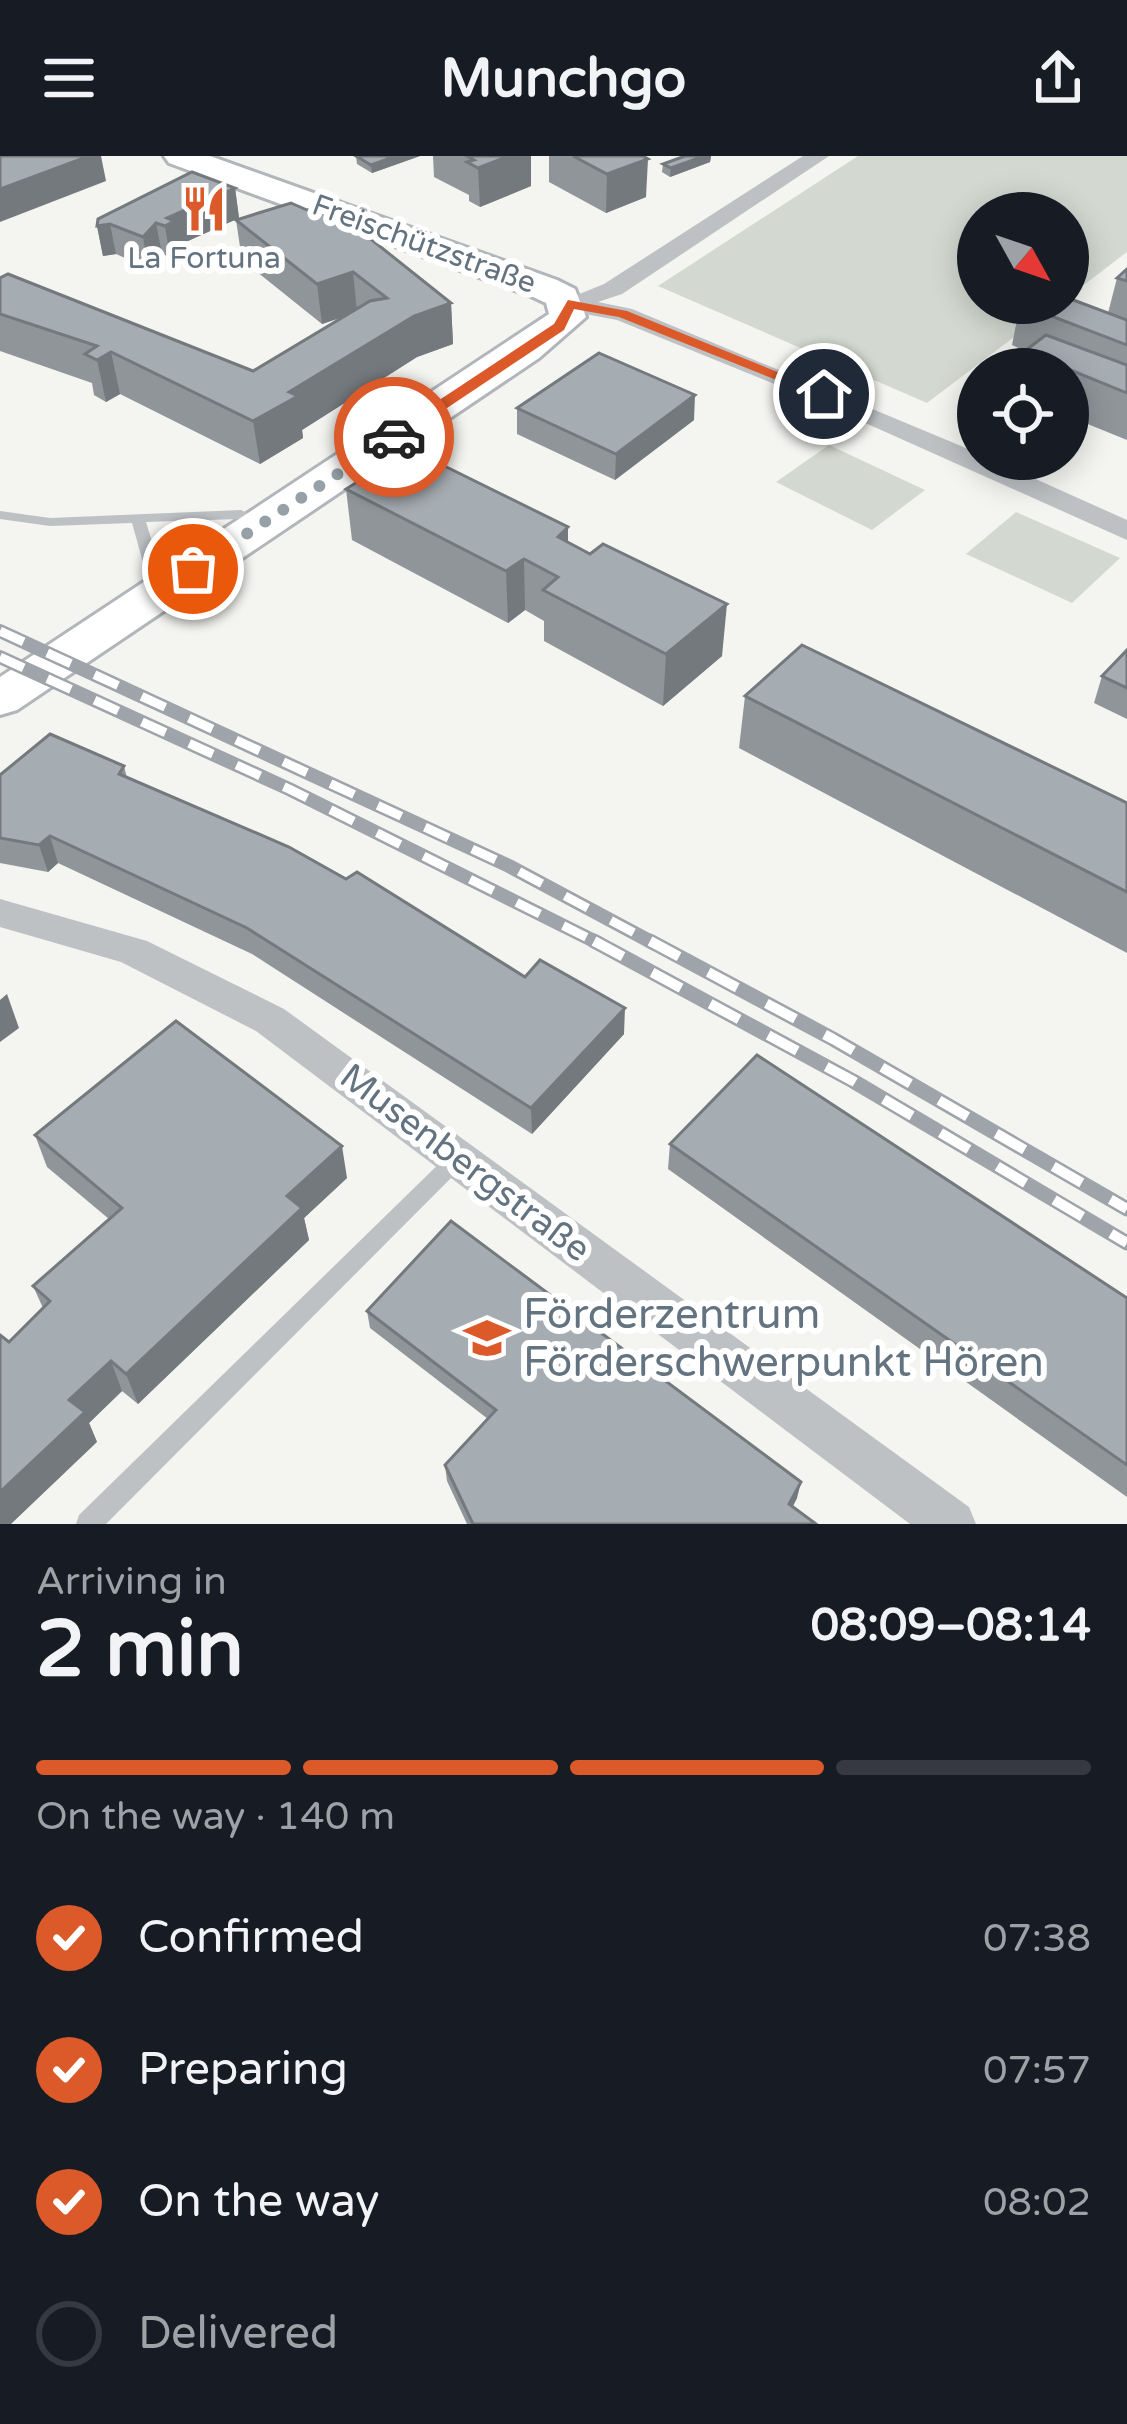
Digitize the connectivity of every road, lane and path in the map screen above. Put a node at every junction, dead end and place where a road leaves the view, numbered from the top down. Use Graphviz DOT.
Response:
graph roads {
  1 [pos="180,156"];
  2 [pos="818,156"];
  3 [pos="568,304"];
  4 [pos="0,515"];
  5 [pos="138,519"];
  6 [pos="262,524"];
  7 [pos="1127,531"];
  8 [pos="159,591"];
  9 [pos="0,699"];
  10 [pos="0,914"];
  11 [pos="458,1158"];
  12 [pos="88,1524"];
  13 [pos="951,1524"];
  1 -- 3 [label="street, Freischützstraße"];
  2 -- 3 [label="street"];
  3 -- 6 [label="street"];
  3 -- 7 [label="street, Freischützstraße"];
  4 -- 5 [label="lane"];
  5 -- 6 [label="lane"];
  5 -- 8 [label="lane"];
  6 -- 8 [label="street"];
  8 -- 9 [label="street"];
  10 -- 11 [label="street, Musenbergstraße"];
  11 -- 12 [label="lane"];
  11 -- 13 [label="street, Musenbergstraße"];
}
